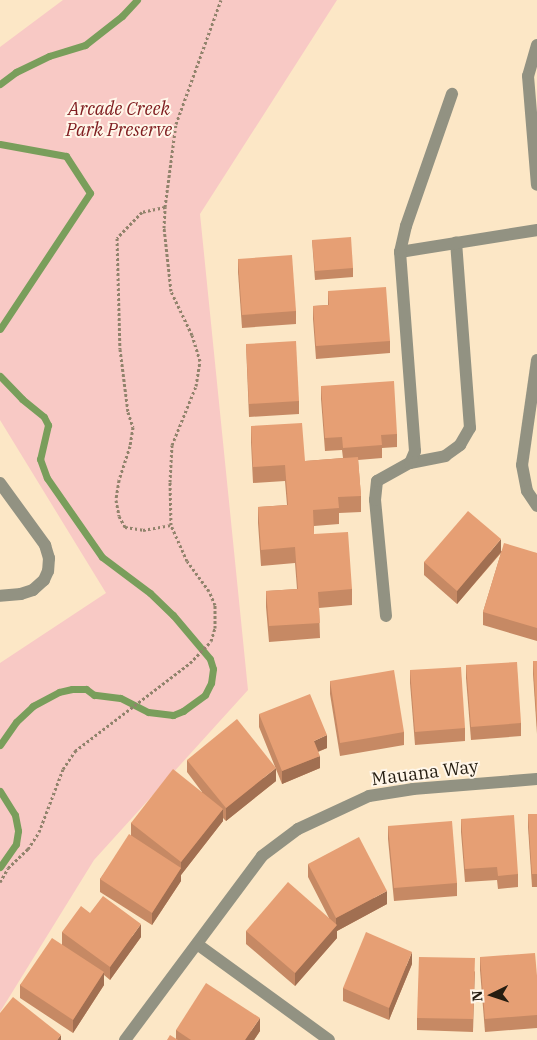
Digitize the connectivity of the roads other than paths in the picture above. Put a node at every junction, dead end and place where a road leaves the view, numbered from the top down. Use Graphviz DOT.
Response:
graph roads {
  1 [pos="537,45"];
  2 [pos="452,94"];
  3 [pos="537,185"];
  4 [pos="537,230"];
  5 [pos="456,243"];
  6 [pos="400,252"];
  7 [pos="537,360"];
  8 [pos="410,463"];
  9 [pos="0,483"];
  10 [pos="537,506"];
  11 [pos="0,596"];
  12 [pos="386,616"];
  13 [pos="537,779"];
  14 [pos="197,944"];
  15 [pos="125,1040"];
  16 [pos="329,1040"];
  1 -- 3 [label="street"];
  2 -- 6 [label="street"];
  4 -- 5 [label="street"];
  5 -- 6 [label="street"];
  5 -- 8 [label="street"];
  6 -- 8 [label="street"];
  7 -- 10 [label="street"];
  8 -- 12 [label="street"];
  9 -- 11 [label="street"];
  13 -- 14 [label="street, Mauana Way"];
  14 -- 15 [label="street, Mauana Way"];
  14 -- 16 [label="street"];
}
